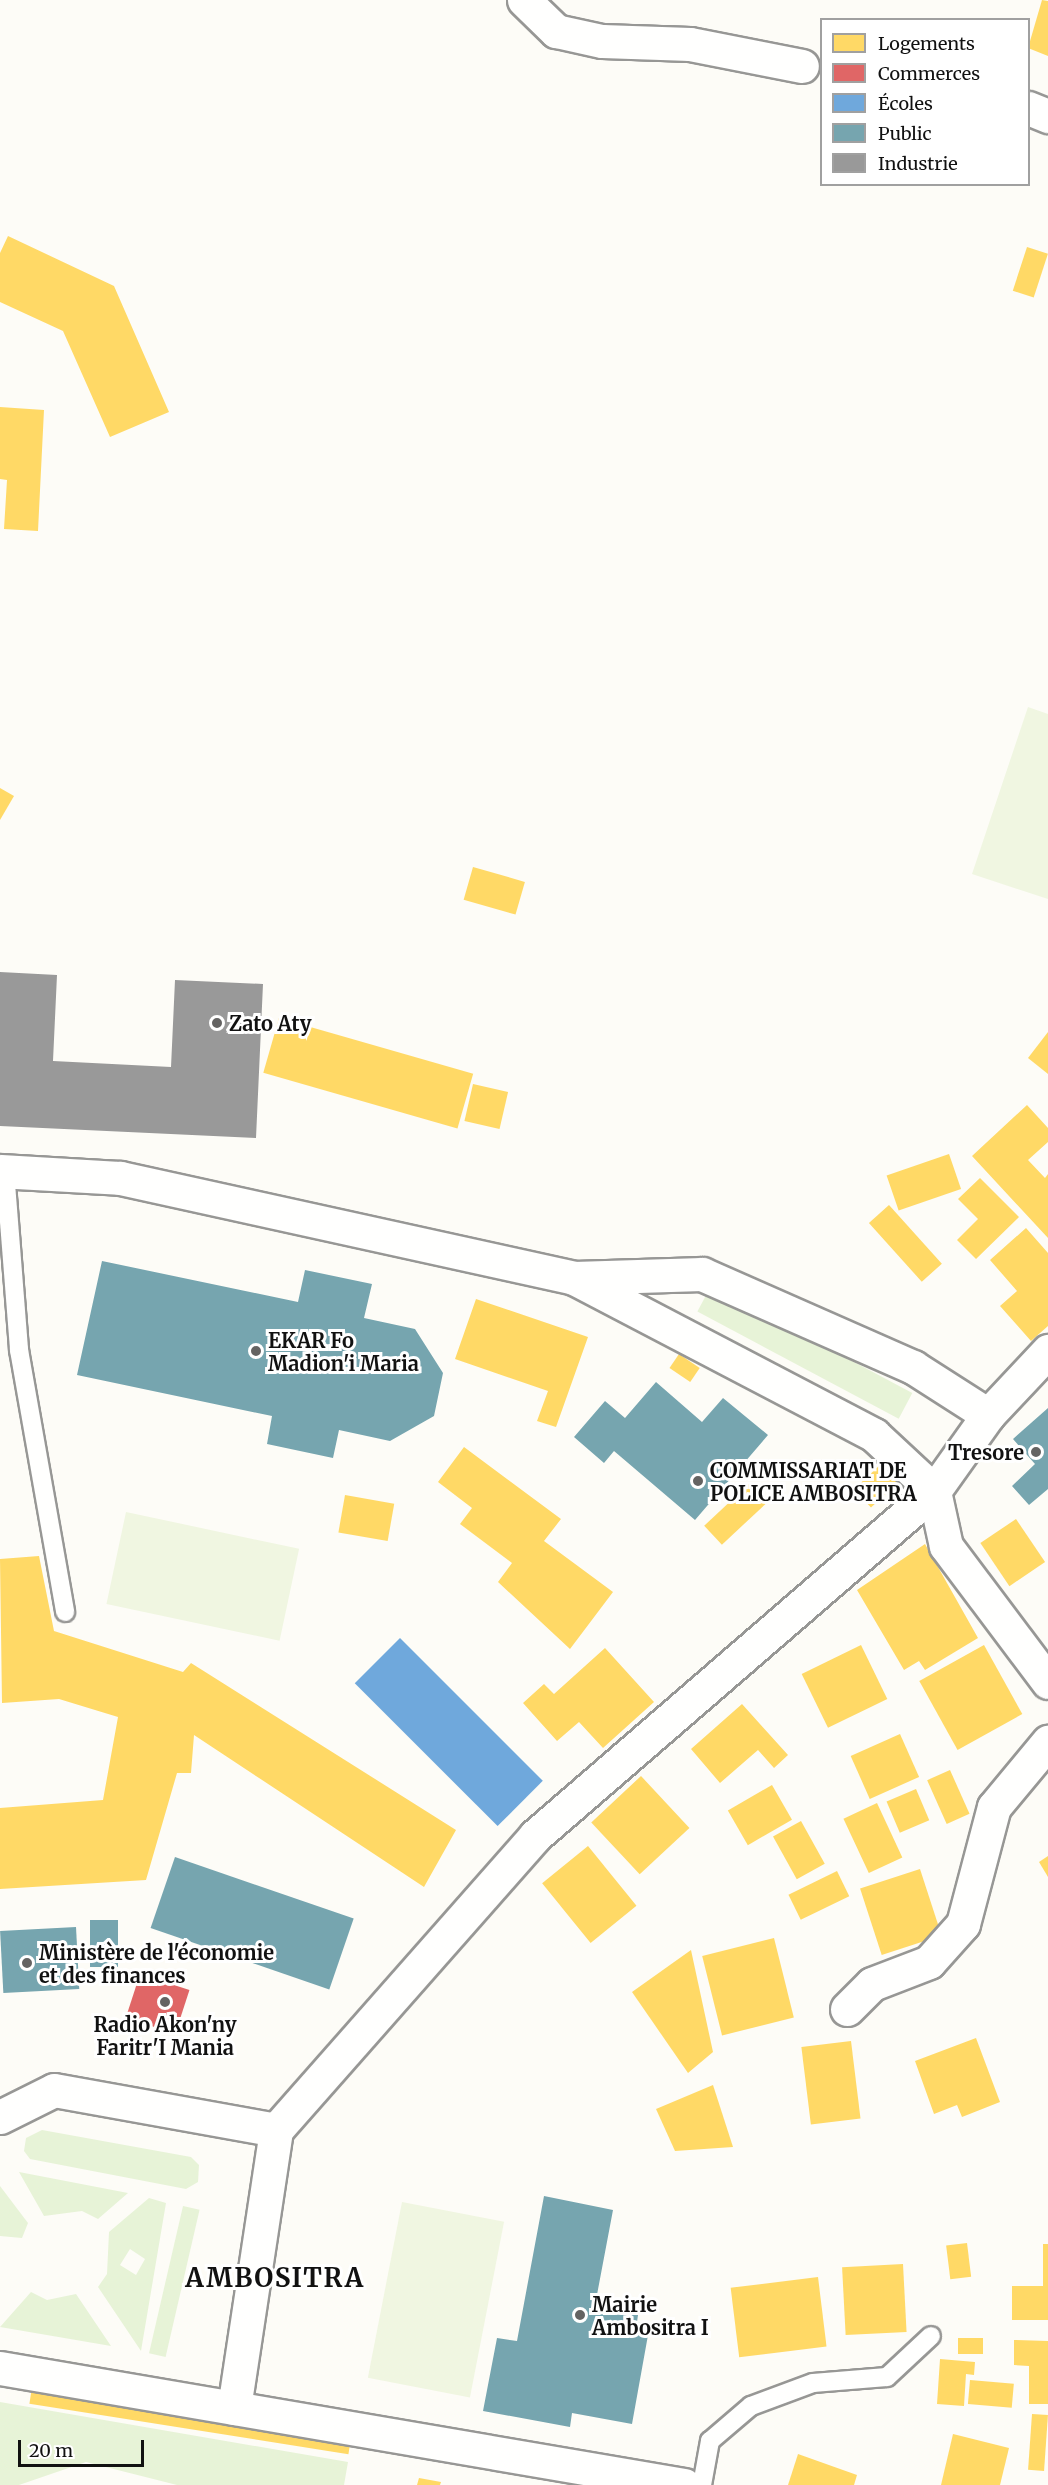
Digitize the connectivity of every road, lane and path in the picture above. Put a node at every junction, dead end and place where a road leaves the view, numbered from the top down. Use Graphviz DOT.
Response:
graph roads {
  1 [pos="524,0"];
  2 [pos="802,66"];
  3 [pos="1030,108"];
  4 [pos="1048,116"];
  5 [pos="2,1171"];
  6 [pos="574,1278"];
  7 [pos="1048,1351"];
  8 [pos="988,1415"];
  9 [pos="934,1491"];
  10 [pos="65,1612"];
  11 [pos="1048,1682"];
  12 [pos="1048,1742"];
  13 [pos="847,2009"];
  14 [pos="0,2117"];
  15 [pos="276,2130"];
  16 [pos="930,2336"];
  17 [pos="0,2368"];
  18 [pos="234,2408"];
  19 [pos="684,2485"];
  20 [pos="702,2485"];
  1 -- 2 [label="street"];
  3 -- 4 [label="street"];
  5 -- 6 [label="street"];
  5 -- 10 [label="lane"];
  6 -- 8 [label="street"];
  6 -- 9 [label="street"];
  7 -- 8 [label="street"];
  8 -- 9 [label="street"];
  9 -- 11 [label="street"];
  9 -- 15 [label="street"];
  12 -- 13 [label="street"];
  14 -- 15 [label="street"];
  15 -- 18 [label="street"];
  16 -- 20 [label="lane"];
  17 -- 18 [label="street"];
  18 -- 19 [label="street"];
}
